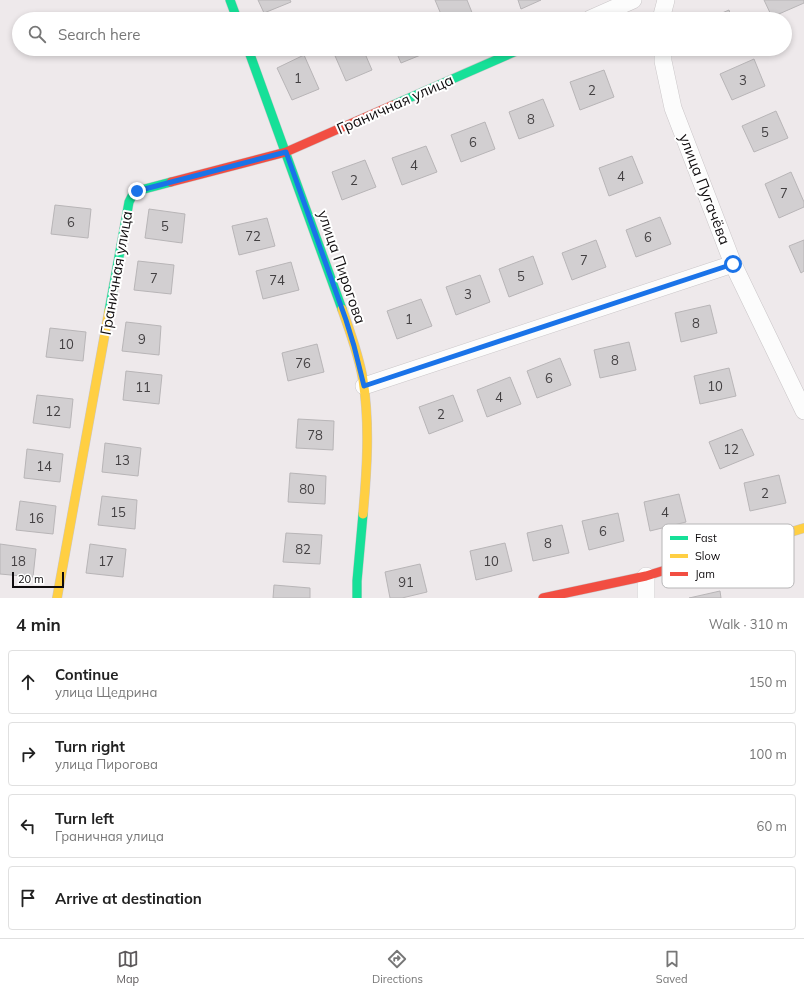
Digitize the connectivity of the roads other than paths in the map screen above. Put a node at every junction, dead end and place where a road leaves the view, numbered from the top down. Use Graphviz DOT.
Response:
graph roads {
  1 [pos="230,0"];
  2 [pos="634,0"];
  3 [pos="666,0"];
  4 [pos="234,12"];
  5 [pos="606,12"];
  6 [pos="663,12"];
  7 [pos="251,56"];
  8 [pos="506,56"];
  9 [pos="663,56"];
  10 [pos="286,152"];
  11 [pos="733,264"];
  12 [pos="364,386"];
  13 [pos="804,411"];
  14 [pos="804,528"];
  15 [pos="794,531"];
  16 [pos="662,571"];
  17 [pos="646,576"];
  18 [pos="57,598"];
  19 [pos="357,598"];
  20 [pos="543,598"];
  21 [pos="646,598"];
  1 -- 4 [label="street"];
  2 -- 5 [label="street"];
  3 -- 6 [label="street"];
  7 -- 10 [label="street, улица Пирогова"];
  8 -- 10 [label="street, Граничная улица"];
  9 -- 11 [label="street, улица Пугачёва"];
  10 -- 12 [label="street, улица Пирогова"];
  10 -- 18 [label="street, Граничная улица"];
  11 -- 12 [label="street"];
  11 -- 13 [label="street, улица Пугачёва"];
  12 -- 19 [label="street, улица Пирогова"];
  14 -- 15 [label="street"];
  16 -- 17 [label="street"];
  17 -- 20 [label="street"];
  17 -- 21 [label="street"];
}
